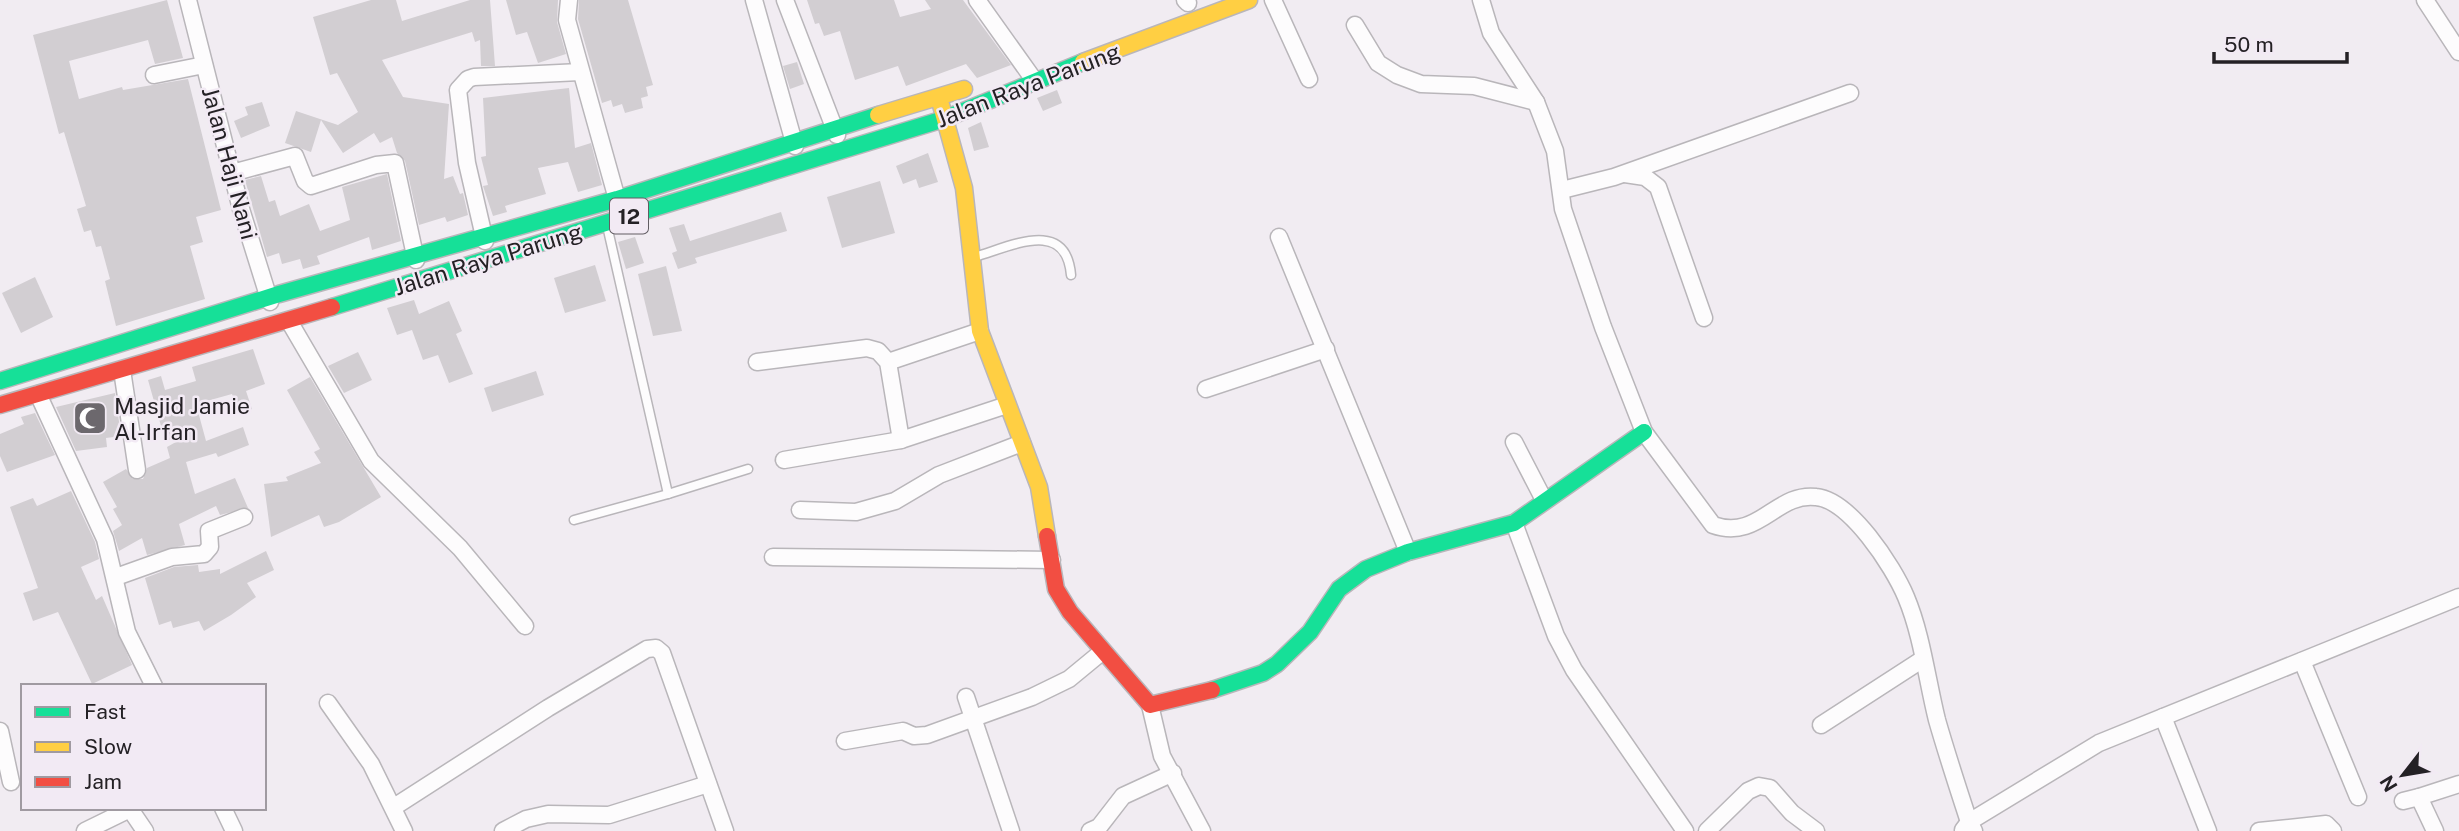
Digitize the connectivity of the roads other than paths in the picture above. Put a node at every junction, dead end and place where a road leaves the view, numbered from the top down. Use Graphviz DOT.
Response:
graph roads {
  1 [pos="188,0"];
  2 [pos="569,0"];
  3 [pos="754,0"];
  4 [pos="785,0"];
  5 [pos="977,0"];
  6 [pos="1249,0"];
  7 [pos="1273,0"];
  8 [pos="1481,0"];
  9 [pos="2425,0"];
  10 [pos="1355,25"];
  11 [pos="1106,36"];
  12 [pos="2459,52"];
  13 [pos="204,65"];
  14 [pos="580,72"];
  15 [pos="1025,73"];
  16 [pos="153,75"];
  17 [pos="1309,79"];
  18 [pos="977,85"];
  19 [pos="1850,93"];
  20 [pos="940,98"];
  21 [pos="1536,102"];
  22 [pos="944,118"];
  23 [pos="834,128"];
  24 [pos="793,141"];
  25 [pos="842,150"];
  26 [pos="803,162"];
  27 [pos="232,173"];
  28 [pos="1623,173"];
  29 [pos="1562,190"];
  30 [pos="617,199"];
  31 [pos="598,204"];
  32 [pos="606,223"];
  33 [pos="485,237"];
  34 [pos="1279,237"];
  35 [pos="415,256"];
  36 [pos="974,257"];
  37 [pos="489,259"];
  38 [pos="1071,275"];
  39 [pos="421,280"];
  40 [pos="268,298"];
  41 [pos="1703,318"];
  42 [pos="283,323"];
  43 [pos="980,331"];
  44 [pos="1326,349"];
  45 [pos="757,362"];
  46 [pos="888,362"];
  47 [pos="122,370"];
  48 [pos="0,381"];
  49 [pos="1206,389"];
  50 [pos="38,394"];
  51 [pos="0,405"];
  52 [pos="1007,405"];
  53 [pos="1644,432"];
  54 [pos="901,440"];
  55 [pos="1514,442"];
  56 [pos="1022,443"];
  57 [pos="784,460"];
  58 [pos="748,469"];
  59 [pos="137,470"];
  60 [pos="668,494"];
  61 [pos="1544,500"];
  62 [pos="800,510"];
  63 [pos="244,517"];
  64 [pos="574,520"];
  65 [pos="1514,523"];
  66 [pos="1408,552"];
  67 [pos="774,557"];
  68 [pos="1052,560"];
  69 [pos="116,577"];
  70 [pos="2459,597"];
  71 [pos="525,625"];
  72 [pos="1103,651"];
  73 [pos="1923,659"];
  74 [pos="2302,660"];
  75 [pos="153,684"];
  76 [pos="966,697"];
  77 [pos="328,703"];
  78 [pos="1150,705"];
  79 [pos="974,717"];
  80 [pos="2163,718"];
  81 [pos="1821,725"];
  82 [pos="0,731"];
  83 [pos="845,741"];
  84 [pos="1173,773"];
  85 [pos="11,782"];
  86 [pos="708,784"];
  87 [pos="2459,784"];
  88 [pos="2358,796"];
  89 [pos="394,807"];
  90 [pos="129,810"];
  91 [pos="132,810"];
  92 [pos="224,810"];
  93 [pos="1968,828"];
  94 [pos="85,831"];
  95 [pos="145,831"];
  96 [pos="234,831"];
  97 [pos="404,831"];
  98 [pos="503,831"];
  99 [pos="724,831"];
  100 [pos="1011,831"];
  101 [pos="1090,831"];
  102 [pos="1202,831"];
  103 [pos="1685,831"];
  104 [pos="1707,831"];
  105 [pos="1816,831"];
  106 [pos="2208,831"];
  107 [pos="2259,831"];
  108 [pos="2333,831"];
  109 [pos="2435,831"];
  1 -- 13 [label="street, Jalan Haji Nani"];
  2 -- 14 [label="street"];
  3 -- 24 [label="street"];
  4 -- 23 [label="street"];
  5 -- 15 [label="street"];
  6 -- 15 [label="main road, Jalan Raya Parung / 12"];
  7 -- 17 [label="street"];
  8 -- 21 [label="street"];
  9 -- 12 [label="street"];
  10 -- 21 [label="street"];
  11 -- 15 [label="main road, Jalan Raya Parung / 12"];
  13 -- 16 [label="street"];
  13 -- 27 [label="street, Jalan Haji Nani"];
  14 -- 30 [label="street"];
  14 -- 33 [label="street"];
  15 -- 22 [label="main road, Jalan Raya Parung / 12"];
  18 -- 20 [label="main road, Jalan Raya Parung / 12"];
  19 -- 28 [label="street"];
  20 -- 22 [label="main road"];
  20 -- 23 [label="main road, Jalan Raya Parung / 12"];
  21 -- 29 [label="street"];
  22 -- 25 [label="main road, Jalan Raya Parung / 12"];
  22 -- 36 [label="main road"];
  23 -- 24 [label="main road, Jalan Raya Parung / 12"];
  23 -- 25 [label="street"];
  24 -- 26 [label="street"];
  24 -- 30 [label="main road, Jalan Raya Parung / 12"];
  25 -- 26 [label="main road, Jalan Raya Parung / 12"];
  26 -- 32 [label="main road, Jalan Raya Parung / 12"];
  27 -- 35 [label="street"];
  27 -- 40 [label="street, Jalan Haji Nani"];
  28 -- 29 [label="street"];
  28 -- 41 [label="street"];
  29 -- 53 [label="street"];
  30 -- 31 [label="main road, Jalan Raya Parung / 12"];
  31 -- 32 [label="lane"];
  31 -- 33 [label="main road, Jalan Raya Parung / 12"];
  32 -- 37 [label="main road, Jalan Raya Parung / 12"];
  32 -- 60 [label="lane"];
  33 -- 35 [label="main road, Jalan Raya Parung / 12"];
  33 -- 37 [label="street"];
  34 -- 44 [label="street"];
  35 -- 39 [label="street"];
  35 -- 40 [label="main road, Jalan Raya Parung / 12"];
  36 -- 38 [label="lane"];
  36 -- 43 [label="main road"];
  37 -- 39 [label="main road, Jalan Raya Parung / 12"];
  39 -- 42 [label="main road, Jalan Raya Parung / 12"];
  40 -- 42 [label="street, Jalan Haji Nani"];
  40 -- 48 [label="main road, Jalan Raya Parung / 12"];
  42 -- 47 [label="main road, Jalan Raya Parung / 12"];
  42 -- 71 [label="street, Jalan Haji Nani"];
  43 -- 46 [label="street"];
  43 -- 52 [label="main road"];
  44 -- 49 [label="street"];
  44 -- 66 [label="street"];
  45 -- 46 [label="street"];
  46 -- 54 [label="street"];
  47 -- 50 [label="main road, Jalan Raya Parung / 12"];
  47 -- 59 [label="street"];
  50 -- 51 [label="main road, Jalan Raya Parung / 12"];
  50 -- 69 [label="street"];
  52 -- 54 [label="street"];
  52 -- 56 [label="main road"];
  53 -- 61 [label="main road"];
  53 -- 73 [label="street"];
  54 -- 57 [label="street"];
  55 -- 61 [label="street"];
  56 -- 62 [label="street"];
  56 -- 68 [label="main road"];
  58 -- 60 [label="lane"];
  60 -- 64 [label="lane"];
  61 -- 65 [label="main road"];
  63 -- 69 [label="street"];
  65 -- 66 [label="main road"];
  65 -- 103 [label="street"];
  66 -- 78 [label="main road"];
  67 -- 68 [label="street"];
  68 -- 72 [label="main road"];
  69 -- 75 [label="street"];
  70 -- 74 [label="street"];
  72 -- 78 [label="main road"];
  72 -- 79 [label="street"];
  73 -- 81 [label="street"];
  73 -- 93 [label="street"];
  74 -- 80 [label="street"];
  74 -- 88 [label="street"];
  76 -- 79 [label="street"];
  77 -- 89 [label="street"];
  78 -- 84 [label="street"];
  79 -- 83 [label="street"];
  79 -- 100 [label="street"];
  80 -- 93 [label="street"];
  80 -- 106 [label="street"];
  82 -- 85 [label="street"];
  84 -- 101 [label="street"];
  84 -- 102 [label="street"];
  86 -- 89 [label="street"];
  86 -- 98 [label="street"];
  86 -- 99 [label="street"];
  87 -- 109 [label="street"];
  89 -- 97 [label="street"];
  90 -- 94 [label="street"];
  91 -- 95 [label="street"];
  92 -- 96 [label="street"];
  104 -- 105 [label="street"];
  107 -- 108 [label="street"];
}
